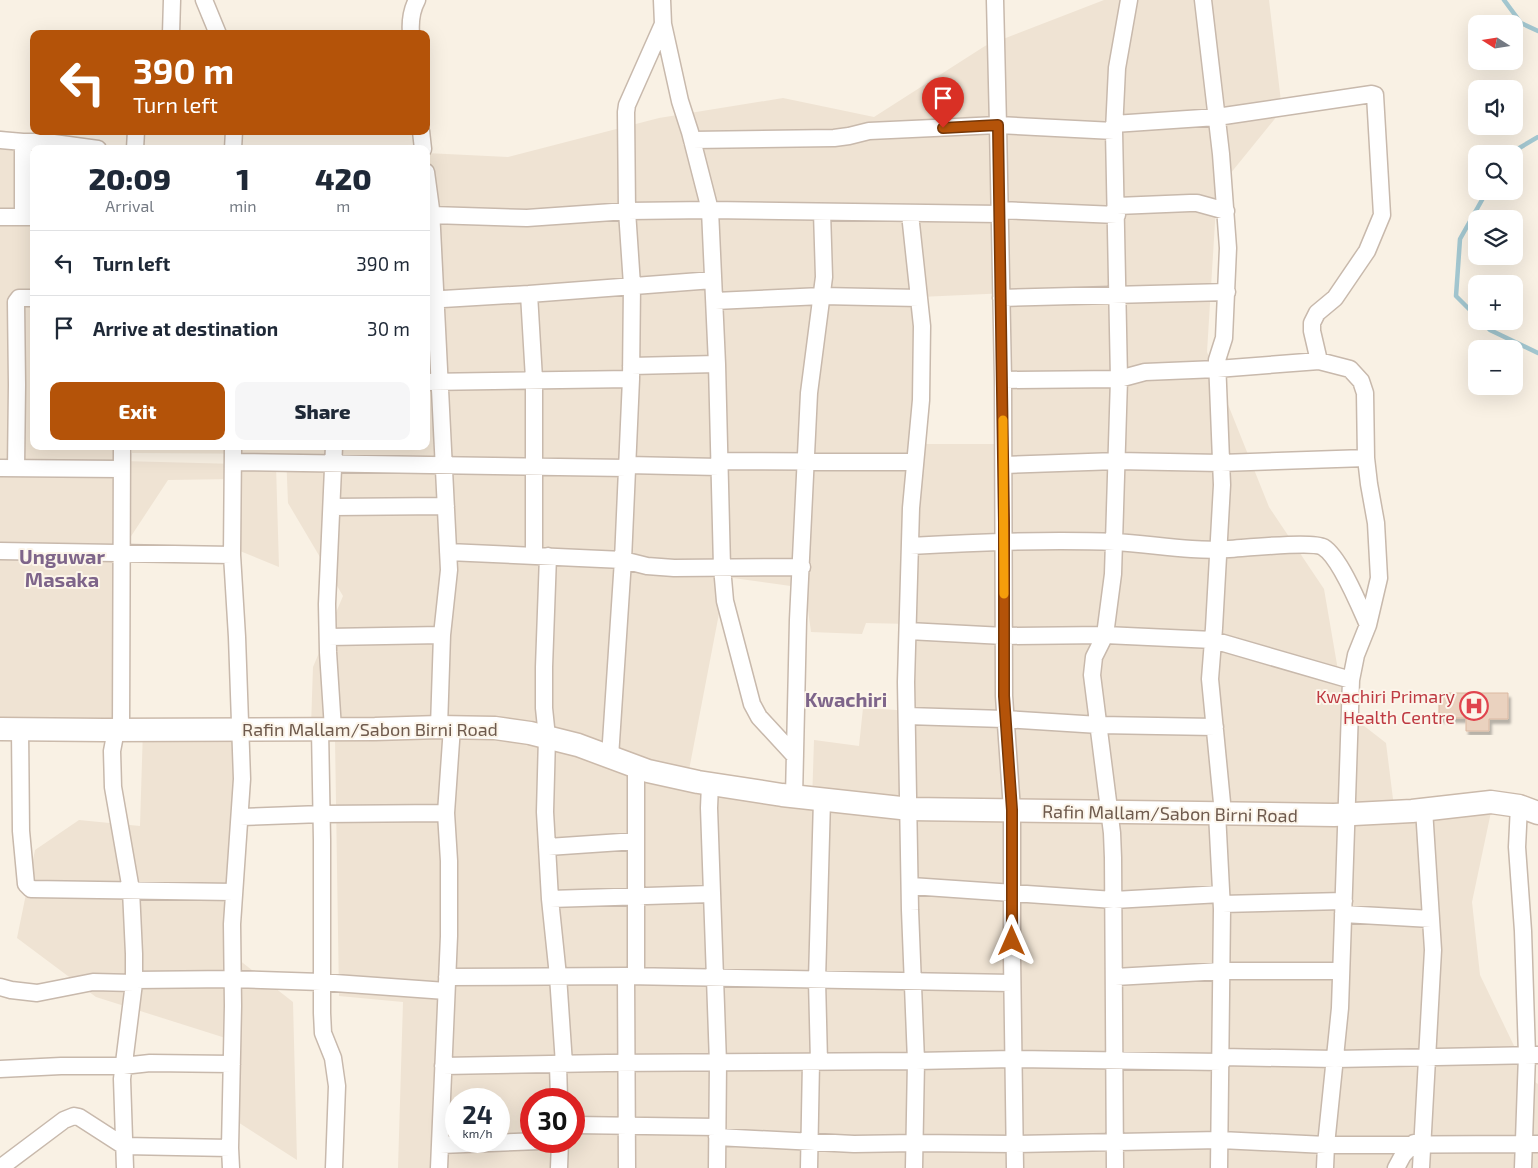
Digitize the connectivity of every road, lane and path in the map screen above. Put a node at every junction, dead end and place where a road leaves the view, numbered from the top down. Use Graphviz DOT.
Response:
graph roads {
  1 [pos="172,0"];
  2 [pos="204,0"];
  3 [pos="417,0"];
  4 [pos="662,0"];
  5 [pos="994,0"];
  6 [pos="1129,0"];
  7 [pos="1203,0"];
  8 [pos="663,24"];
  9 [pos="171,30"];
  10 [pos="216,30"];
  11 [pos="411,30"];
  12 [pos="1217,117"];
  13 [pos="998,125"];
  14 [pos="1114,128"];
  15 [pos="0,140"];
  16 [pos="692,140"];
  17 [pos="23,142"];
  18 [pos="68,145"];
  19 [pos="710,210"];
  20 [pos="430,211"];
  21 [pos="627,211"];
  22 [pos="1117,211"];
  23 [pos="1226,211"];
  24 [pos="822,212"];
  25 [pos="1000,212"];
  26 [pos="910,214"];
  27 [pos="0,217"];
  28 [pos="28,217"];
  29 [pos="713,280"];
  30 [pos="632,285"];
  31 [pos="1227,292"];
  32 [pos="529,294"];
  33 [pos="1118,295"];
  34 [pos="822,296"];
  35 [pos="30,298"];
  36 [pos="920,298"];
  37 [pos="1001,298"];
  38 [pos="431,300"];
  39 [pos="715,301"];
  40 [pos="1318,361"];
  41 [pos="717,364"];
  42 [pos="1217,369"];
  43 [pos="631,372"];
  44 [pos="1119,379"];
  45 [pos="534,380"];
  46 [pos="1003,380"];
  47 [pos="433,382"];
  48 [pos="26,385"];
  49 [pos="122,450"];
  50 [pos="334,450"];
  51 [pos="234,454"];
  52 [pos="1366,458"];
  53 [pos="1117,461"];
  54 [pos="807,462"];
  55 [pos="915,462"];
  56 [pos="334,464"];
  57 [pos="719,464"];
  58 [pos="1221,464"];
  59 [pos="1004,465"];
  60 [pos="444,466"];
  61 [pos="627,466"];
  62 [pos="534,467"];
  63 [pos="8,468"];
  64 [pos="121,469"];
  65 [pos="446,506"];
  66 [pos="332,507"];
  67 [pos="1004,541"];
  68 [pos="1114,542"];
  69 [pos="910,546"];
  70 [pos="1218,550"];
  71 [pos="0,551"];
  72 [pos="448,552"];
  73 [pos="122,554"];
  74 [pos="232,555"];
  75 [pos="541,556"];
  76 [pos="623,560"];
  77 [pos="722,567"];
  78 [pos="802,567"];
  79 [pos="1368,625"];
  80 [pos="908,631"];
  81 [pos="442,635"];
  82 [pos="1105,635"];
  83 [pos="1004,636"];
  84 [pos="328,637"];
  85 [pos="1213,640"];
  86 [pos="1351,680"];
  87 [pos="907,716"];
  88 [pos="1004,719"];
  89 [pos="1099,725"];
  90 [pos="446,727"];
  91 [pos="1215,727"];
  92 [pos="240,728"];
  93 [pos="10,729"];
  94 [pos="326,729"];
  95 [pos="118,730"];
  96 [pos="547,737"];
  97 [pos="795,756"];
  98 [pos="610,757"];
  99 [pos="636,766"];
  100 [pos="710,784"];
  101 [pos="794,797"];
  102 [pos="822,800"];
  103 [pos="910,809"];
  104 [pos="1528,809"];
  105 [pos="1012,810"];
  106 [pos="1424,810"];
  107 [pos="1109,812"];
  108 [pos="446,813"];
  109 [pos="1220,813"];
  110 [pos="322,814"];
  111 [pos="1347,814"];
  112 [pos="240,817"];
  113 [pos="636,841"];
  114 [pos="548,847"];
  115 [pos="911,886"];
  116 [pos="131,890"];
  117 [pos="234,892"];
  118 [pos="1012,893"];
  119 [pos="711,894"];
  120 [pos="637,895"];
  121 [pos="550,899"];
  122 [pos="1221,899"];
  123 [pos="1114,900"];
  124 [pos="1344,908"];
  125 [pos="1431,919"];
  126 [pos="1222,971"];
  127 [pos="1341,971"];
  128 [pos="558,976"];
  129 [pos="631,976"];
  130 [pos="714,977"];
  131 [pos="1115,977"];
  132 [pos="232,979"];
  133 [pos="817,980"];
  134 [pos="134,981"];
  135 [pos="322,982"];
  136 [pos="914,982"];
  137 [pos="1012,983"];
  138 [pos="446,984"];
  139 [pos="0,987"];
  140 [pos="1532,1055"];
  141 [pos="1428,1056"];
  142 [pos="1335,1058"];
  143 [pos="1013,1059"];
  144 [pos="1222,1060"];
  145 [pos="916,1061"];
  146 [pos="1115,1061"];
  147 [pos="815,1062"];
  148 [pos="626,1063"];
  149 [pos="718,1063"];
  150 [pos="232,1064"];
  151 [pos="561,1064"];
  152 [pos="123,1066"];
  153 [pos="443,1066"];
  154 [pos="0,1069"];
  155 [pos="560,1088"];
  156 [pos="585,1125"];
  157 [pos="627,1126"];
  158 [pos="717,1132"];
  159 [pos="1220,1140"];
  160 [pos="520,1142"];
  161 [pos="809,1142"];
  162 [pos="1115,1142"];
  163 [pos="915,1143"];
  164 [pos="1418,1143"];
  165 [pos="1014,1144"];
  166 [pos="1530,1144"];
  167 [pos="440,1145"];
  168 [pos="1326,1145"];
  169 [pos="124,1146"];
  170 [pos="230,1148"];
  171 [pos="560,1153"];
  172 [pos="0,1168"];
  173 [pos="125,1168"];
  174 [pos="231,1168"];
  175 [pos="334,1168"];
  176 [pos="439,1168"];
  177 [pos="559,1168"];
  178 [pos="627,1168"];
  179 [pos="717,1168"];
  180 [pos="809,1168"];
  181 [pos="914,1168"];
  182 [pos="1014,1168"];
  183 [pos="1115,1168"];
  184 [pos="1219,1168"];
  185 [pos="1325,1168"];
  186 [pos="1396,1168"];
  187 [pos="1421,1168"];
  188 [pos="1523,1168"];
  1 -- 9 [label="street"];
  2 -- 10 [label="street"];
  3 -- 11 [label="street"];
  4 -- 8 [label="street"];
  5 -- 13 [label="street"];
  6 -- 14 [label="street"];
  7 -- 12 [label="street"];
  8 -- 16 [label="street"];
  8 -- 21 [label="street"];
  12 -- 14 [label="street"];
  12 -- 23 [label="street"];
  12 -- 40 [label="street"];
  13 -- 14 [label="street"];
  13 -- 16 [label="street"];
  13 -- 25 [label="street"];
  14 -- 22 [label="street"];
  15 -- 17 [label="street"];
  16 -- 19 [label="street"];
  17 -- 18 [label="street"];
  17 -- 28 [label="street"];
  19 -- 21 [label="street"];
  19 -- 24 [label="street"];
  19 -- 29 [label="street"];
  20 -- 21 [label="street"];
  20 -- 38 [label="street"];
  21 -- 30 [label="street"];
  22 -- 23 [label="street"];
  22 -- 25 [label="street"];
  22 -- 33 [label="street"];
  23 -- 31 [label="street"];
  24 -- 26 [label="street"];
  24 -- 34 [label="street"];
  25 -- 26 [label="street"];
  25 -- 37 [label="street"];
  26 -- 36 [label="street"];
  27 -- 28 [label="street"];
  29 -- 30 [label="street"];
  29 -- 39 [label="street"];
  30 -- 32 [label="street"];
  30 -- 43 [label="street"];
  31 -- 33 [label="street"];
  31 -- 42 [label="street"];
  32 -- 38 [label="street"];
  32 -- 45 [label="street"];
  33 -- 37 [label="street"];
  33 -- 44 [label="street"];
  34 -- 36 [label="street"];
  34 -- 39 [label="street"];
  34 -- 54 [label="street"];
  35 -- 48 [label="street"];
  36 -- 55 [label="street"];
  37 -- 46 [label="street"];
  38 -- 47 [label="street"];
  39 -- 41 [label="street"];
  40 -- 42 [label="street"];
  40 -- 52 [label="street"];
  41 -- 43 [label="street"];
  41 -- 57 [label="street"];
  42 -- 44 [label="street"];
  42 -- 58 [label="street"];
  43 -- 45 [label="street"];
  43 -- 61 [label="street"];
  44 -- 46 [label="street"];
  44 -- 53 [label="street"];
  45 -- 47 [label="street"];
  45 -- 62 [label="street"];
  46 -- 59 [label="street"];
  47 -- 60 [label="street"];
  48 -- 63 [label="street"];
  49 -- 64 [label="street"];
  50 -- 56 [label="street"];
  51 -- 56 [label="street"];
  51 -- 74 [label="street"];
  52 -- 58 [label="street"];
  52 -- 79 [label="street"];
  53 -- 58 [label="street"];
  53 -- 59 [label="street"];
  53 -- 68 [label="street"];
  54 -- 55 [label="street"];
  54 -- 57 [label="street"];
  54 -- 78 [label="street"];
  55 -- 69 [label="street"];
  56 -- 60 [label="street"];
  56 -- 66 [label="street"];
  57 -- 61 [label="street"];
  57 -- 77 [label="street"];
  58 -- 70 [label="street"];
  59 -- 67 [label="street"];
  60 -- 62 [label="street"];
  60 -- 65 [label="street"];
  61 -- 62 [label="street"];
  61 -- 76 [label="street"];
  62 -- 75 [label="street"];
  63 -- 64 [label="street"];
  64 -- 73 [label="street"];
  65 -- 66 [label="street"];
  65 -- 72 [label="street"];
  66 -- 84 [label="street"];
  67 -- 68 [label="street"];
  67 -- 69 [label="street"];
  67 -- 83 [label="street"];
  68 -- 70 [label="street"];
  68 -- 82 [label="street"];
  69 -- 80 [label="street"];
  70 -- 79 [label="street"];
  70 -- 85 [label="street"];
  71 -- 73 [label="street"];
  72 -- 75 [label="street"];
  72 -- 81 [label="street"];
  73 -- 74 [label="street"];
  73 -- 95 [label="street"];
  74 -- 92 [label="street"];
  75 -- 76 [label="street"];
  75 -- 96 [label="street"];
  76 -- 77 [label="street"];
  76 -- 98 [label="street"];
  77 -- 78 [label="street"];
  77 -- 97 [label="street"];
  78 -- 97 [label="street"];
  79 -- 86 [label="street"];
  80 -- 83 [label="street"];
  80 -- 87 [label="street"];
  81 -- 84 [label="street"];
  81 -- 90 [label="street"];
  82 -- 83 [label="street"];
  82 -- 85 [label="street"];
  82 -- 89 [label="street"];
  83 -- 88 [label="street"];
  84 -- 94 [label="street"];
  85 -- 86 [label="street"];
  85 -- 91 [label="street"];
  86 -- 111 [label="street"];
  87 -- 88 [label="street"];
  87 -- 103 [label="street"];
  88 -- 89 [label="street"];
  88 -- 105 [label="street"];
  89 -- 91 [label="street"];
  89 -- 107 [label="street"];
  90 -- 94 [label="street, Rafin Mallam/Sabon Birni Road"];
  90 -- 96 [label="street, Rafin Mallam/Sabon Birni Road"];
  90 -- 108 [label="street"];
  91 -- 109 [label="street"];
  92 -- 94 [label="street, Rafin Mallam/Sabon Birni Road"];
  92 -- 95 [label="street, Rafin Mallam/Sabon Birni Road"];
  92 -- 112 [label="street"];
  93 -- 95 [label="street, Rafin Mallam/Sabon Birni Road"];
  93 -- 116 [label="street"];
  94 -- 110 [label="street"];
  95 -- 116 [label="street"];
  96 -- 98 [label="street, Rafin Mallam/Sabon Birni Road"];
  96 -- 114 [label="street"];
  97 -- 101 [label="street"];
  98 -- 99 [label="street, Rafin Mallam/Sabon Birni Road"];
  99 -- 100 [label="street, Rafin Mallam/Sabon Birni Road"];
  99 -- 113 [label="street"];
  100 -- 101 [label="street, Rafin Mallam/Sabon Birni Road"];
  100 -- 119 [label="street"];
  101 -- 102 [label="street, Rafin Mallam/Sabon Birni Road"];
  102 -- 103 [label="street, Rafin Mallam/Sabon Birni Road"];
  102 -- 133 [label="street"];
  103 -- 105 [label="street, Rafin Mallam/Sabon Birni Road"];
  103 -- 115 [label="street"];
  104 -- 106 [label="street, Rafin Mallam/Sabon Birni Road"];
  104 -- 140 [label="street"];
  105 -- 107 [label="street, Rafin Mallam/Sabon Birni Road"];
  105 -- 118 [label="street"];
  106 -- 111 [label="street, Rafin Mallam/Sabon Birni Road"];
  106 -- 125 [label="street"];
  107 -- 109 [label="street, Rafin Mallam/Sabon Birni Road"];
  107 -- 123 [label="street"];
  108 -- 110 [label="street"];
  108 -- 138 [label="street"];
  109 -- 111 [label="street, Rafin Mallam/Sabon Birni Road"];
  109 -- 122 [label="street"];
  110 -- 112 [label="street"];
  110 -- 135 [label="street"];
  111 -- 124 [label="street"];
  112 -- 117 [label="street"];
  113 -- 114 [label="street"];
  113 -- 120 [label="street"];
  114 -- 121 [label="street"];
  115 -- 118 [label="street"];
  115 -- 136 [label="street"];
  116 -- 117 [label="street"];
  116 -- 134 [label="street"];
  117 -- 132 [label="street"];
  118 -- 123 [label="street"];
  118 -- 137 [label="street"];
  119 -- 120 [label="street"];
  119 -- 130 [label="street"];
  120 -- 121 [label="street"];
  120 -- 129 [label="street"];
  121 -- 128 [label="street"];
  122 -- 123 [label="street"];
  122 -- 124 [label="street"];
  122 -- 126 [label="street"];
  123 -- 131 [label="street"];
  124 -- 125 [label="street"];
  124 -- 127 [label="street"];
  125 -- 141 [label="street"];
  126 -- 127 [label="street"];
  126 -- 131 [label="street"];
  126 -- 144 [label="street"];
  127 -- 142 [label="street"];
  128 -- 129 [label="street"];
  128 -- 138 [label="street"];
  128 -- 151 [label="street"];
  129 -- 130 [label="street"];
  129 -- 148 [label="street"];
  130 -- 133 [label="street"];
  130 -- 149 [label="street"];
  131 -- 146 [label="street"];
  132 -- 134 [label="street"];
  132 -- 135 [label="street"];
  132 -- 150 [label="street"];
  133 -- 136 [label="street"];
  133 -- 147 [label="street"];
  134 -- 139 [label="street"];
  134 -- 152 [label="street"];
  135 -- 138 [label="street"];
  135 -- 175 [label="street"];
  136 -- 137 [label="street"];
  136 -- 145 [label="street"];
  137 -- 143 [label="street"];
  138 -- 153 [label="street"];
  140 -- 141 [label="street"];
  140 -- 166 [label="street"];
  141 -- 142 [label="street"];
  141 -- 164 [label="street"];
  142 -- 144 [label="street"];
  142 -- 168 [label="street"];
  143 -- 145 [label="street"];
  143 -- 146 [label="street"];
  143 -- 165 [label="street"];
  144 -- 146 [label="street"];
  144 -- 159 [label="street"];
  145 -- 147 [label="street"];
  145 -- 163 [label="street"];
  146 -- 162 [label="street"];
  147 -- 149 [label="street"];
  147 -- 161 [label="street"];
  148 -- 149 [label="street"];
  148 -- 151 [label="street"];
  148 -- 157 [label="street"];
  149 -- 158 [label="street"];
  150 -- 152 [label="street"];
  150 -- 170 [label="street"];
  151 -- 153 [label="street"];
  151 -- 155 [label="street"];
  152 -- 154 [label="street"];
  152 -- 169 [label="street"];
  153 -- 167 [label="street"];
  156 -- 157 [label="street"];
  157 -- 158 [label="street"];
  157 -- 178 [label="street"];
  158 -- 161 [label="street"];
  158 -- 179 [label="street"];
  159 -- 162 [label="street"];
  159 -- 168 [label="street"];
  159 -- 184 [label="street"];
  160 -- 167 [label="street"];
  161 -- 163 [label="street"];
  161 -- 180 [label="street"];
  162 -- 165 [label="street"];
  162 -- 183 [label="street"];
  163 -- 165 [label="street"];
  163 -- 181 [label="street"];
  164 -- 166 [label="street"];
  164 -- 168 [label="street"];
  164 -- 186 [label="street"];
  164 -- 187 [label="street"];
  165 -- 182 [label="street"];
  166 -- 188 [label="street"];
  167 -- 176 [label="street"];
  168 -- 185 [label="street"];
  169 -- 170 [label="street"];
  169 -- 172 [label="street"];
  169 -- 173 [label="street"];
  170 -- 174 [label="street"];
  171 -- 177 [label="street"];
}
